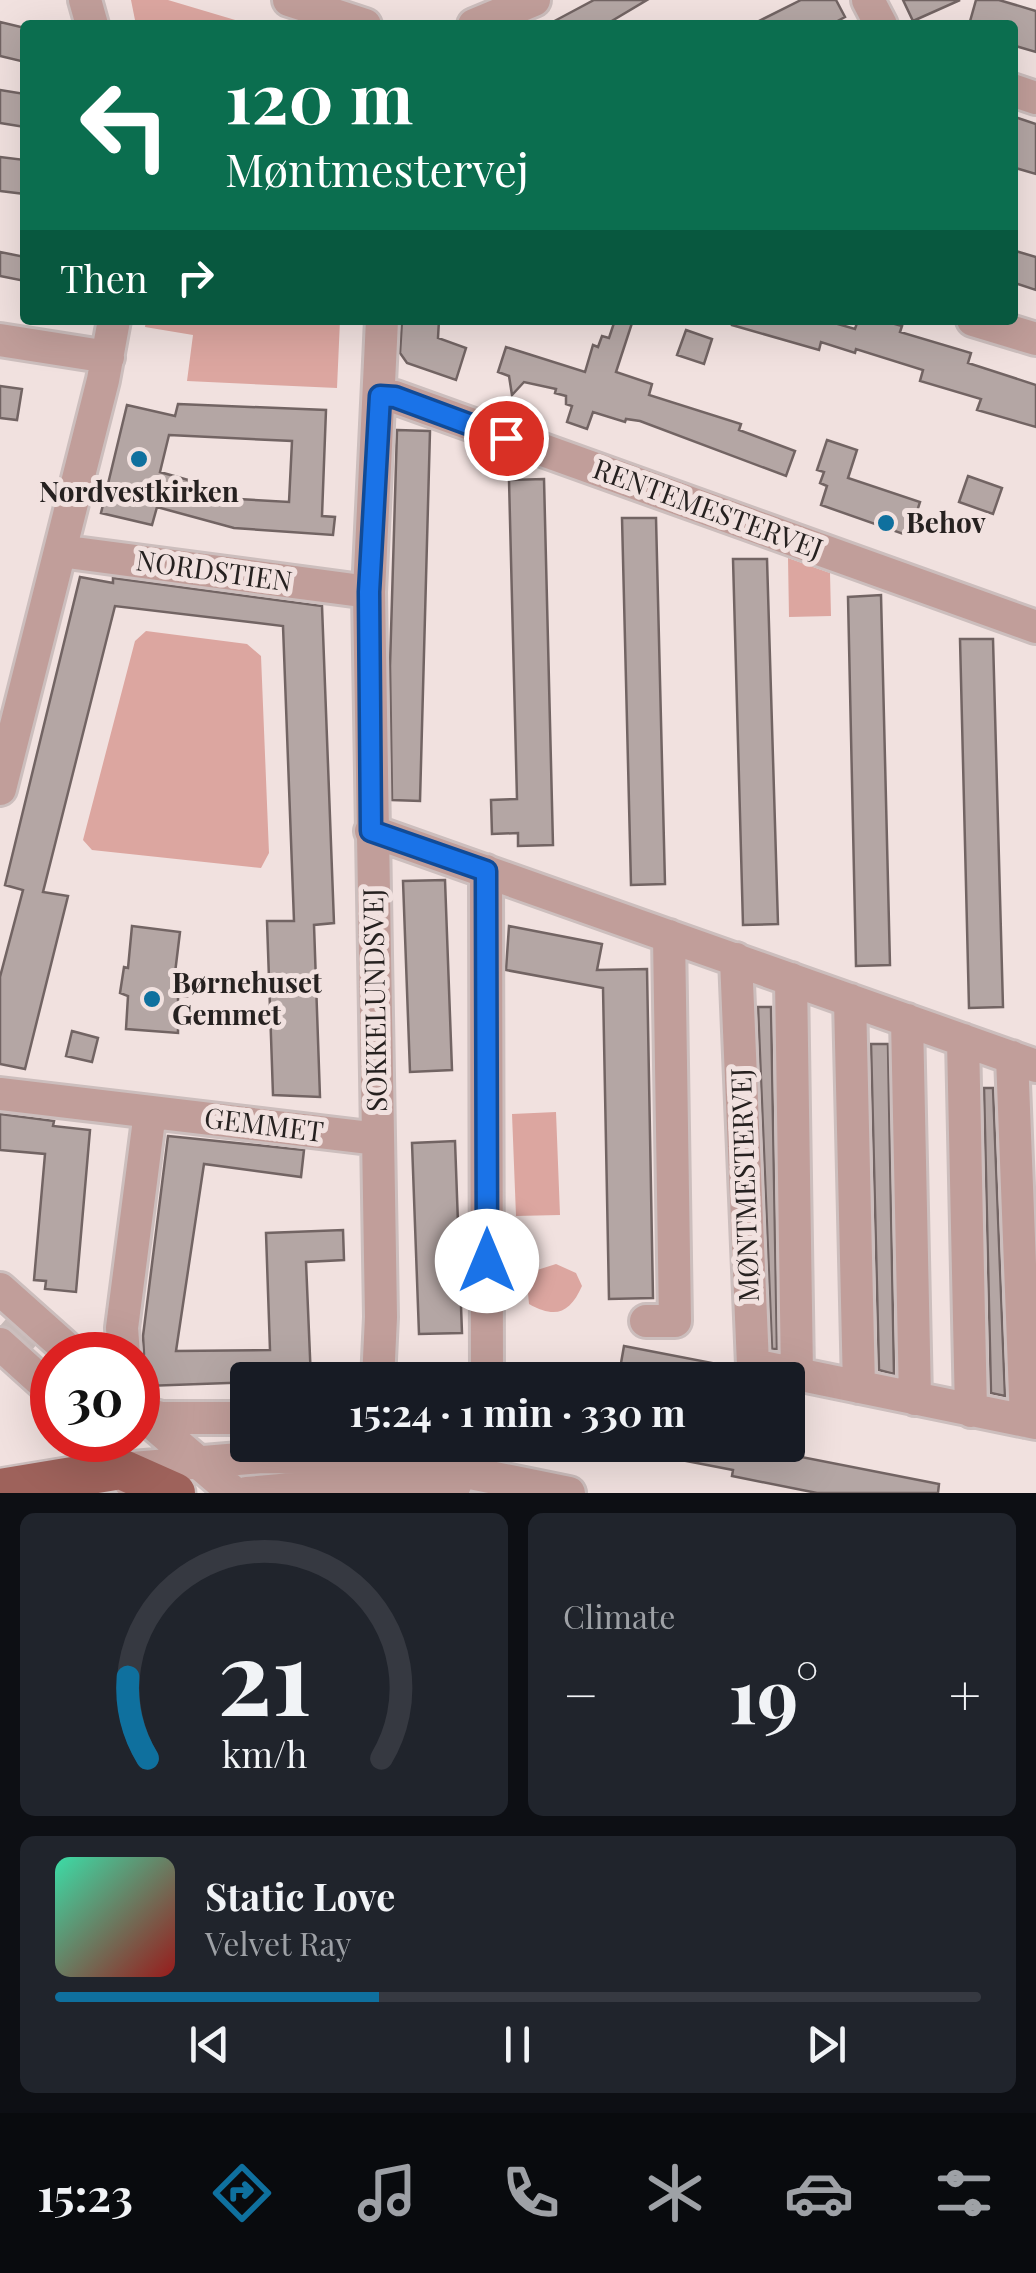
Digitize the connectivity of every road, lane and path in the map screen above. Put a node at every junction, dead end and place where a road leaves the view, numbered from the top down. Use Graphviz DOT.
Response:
graph roads {
  1 [pos="289,0"];
  2 [pos="534,0"];
  3 [pos="350,20"];
  4 [pos="486,20"];
  5 [pos="113,325"];
  6 [pos="382,325"];
  7 [pos="990,325"];
  8 [pos="1036,339"];
  9 [pos="0,340"];
  10 [pos="108,357"];
  11 [pos="380,396"];
  12 [pos="60,551"];
  13 [pos="369,592"];
  14 [pos="1036,626"];
  15 [pos="11,698"];
  16 [pos="0,789"];
  17 [pos="371,831"];
  18 [pos="486,871"];
  19 [pos="669,936"];
  20 [pos="736,959"];
  21 [pos="791,979"];
  22 [pos="850,1000"];
  23 [pos="907,1020"];
  24 [pos="962,1040"];
  25 [pos="1024,1062"];
  26 [pos="0,1094"];
  27 [pos="150,1112"];
  28 [pos="378,1138"];
  29 [pos="0,1290"];
  30 [pos="646,1321"];
  31 [pos="50,1332"];
  32 [pos="124,1332"];
  33 [pos="0,1344"];
  34 [pos="376,1362"];
  35 [pos="488,1362"];
  36 [pos="753,1362"];
  37 [pos="797,1362"];
  38 [pos="30,1371"];
  39 [pos="805,1376"];
  40 [pos="859,1387"];
  41 [pos="915,1399"];
  42 [pos="971,1411"];
  43 [pos="160,1418"];
  44 [pos="230,1418"];
  45 [pos="1031,1422"];
  46 [pos="160,1441"];
  47 [pos="247,1462"];
  48 [pos="420,1462"];
  49 [pos="461,1462"];
  50 [pos="118,1468"];
  51 [pos="186,1478"];
  52 [pos="509,1481"];
  53 [pos="0,1489"];
  54 [pos="234,1493"];
  55 [pos="247,1493"];
  56 [pos="568,1493"];
  1 -- 3 [label="street"];
  2 -- 4 [label="street"];
  5 -- 10 [label="street"];
  6 -- 11 [label="street, SOKKELUNDSVEJ"];
  7 -- 8 [label="street"];
  9 -- 10 [label="street"];
  10 -- 12 [label="street"];
  11 -- 13 [label="street, SOKKELUNDSVEJ"];
  11 -- 14 [label="street, RENTEMESTERVEJ"];
  12 -- 13 [label="street, NORDSTIEN"];
  12 -- 15 [label="street"];
  13 -- 17 [label="street, SOKKELUNDSVEJ"];
  15 -- 16 [label="street"];
  17 -- 18 [label="street, MØNTMESTERVEJ"];
  17 -- 28 [label="street, SOKKELUNDSVEJ"];
  18 -- 19 [label="street, MØNTMESTERVEJ"];
  18 -- 35 [label="street"];
  19 -- 20 [label="street, MØNTMESTERVEJ"];
  19 -- 30 [label="street"];
  20 -- 21 [label="street, MØNTMESTERVEJ"];
  20 -- 36 [label="street, MØNTMESTERVEJ"];
  21 -- 22 [label="street, MØNTMESTERVEJ"];
  21 -- 37 [label="street, MØNTMESTERVEJ"];
  22 -- 23 [label="street, MØNTMESTERVEJ"];
  22 -- 40 [label="street"];
  23 -- 24 [label="street, MØNTMESTERVEJ"];
  23 -- 41 [label="street"];
  24 -- 25 [label="street, MØNTMESTERVEJ"];
  24 -- 42 [label="street"];
  25 -- 45 [label="street, MØNTMESTERVEJ"];
  26 -- 27 [label="street, GEMMET"];
  27 -- 28 [label="street, GEMMET"];
  27 -- 32 [label="street"];
  28 -- 34 [label="street, SOKKELUNDSVEJ"];
  29 -- 31 [label="street"];
  33 -- 38 [label="street"];
  39 -- 40 [label="street, MØNTMESTERVEJ"];
  40 -- 41 [label="street, MØNTMESTERVEJ"];
  41 -- 42 [label="street, MØNTMESTERVEJ"];
  42 -- 45 [label="street, MØNTMESTERVEJ"];
  43 -- 44 [label="street"];
  46 -- 51 [label="street"];
  47 -- 51 [label="street"];
  48 -- 52 [label="street"];
  49 -- 52 [label="street"];
  50 -- 51 [label="main road"];
  50 -- 53 [label="main road"];
  51 -- 54 [label="street"];
  52 -- 55 [label="street"];
  52 -- 56 [label="street"];
}
